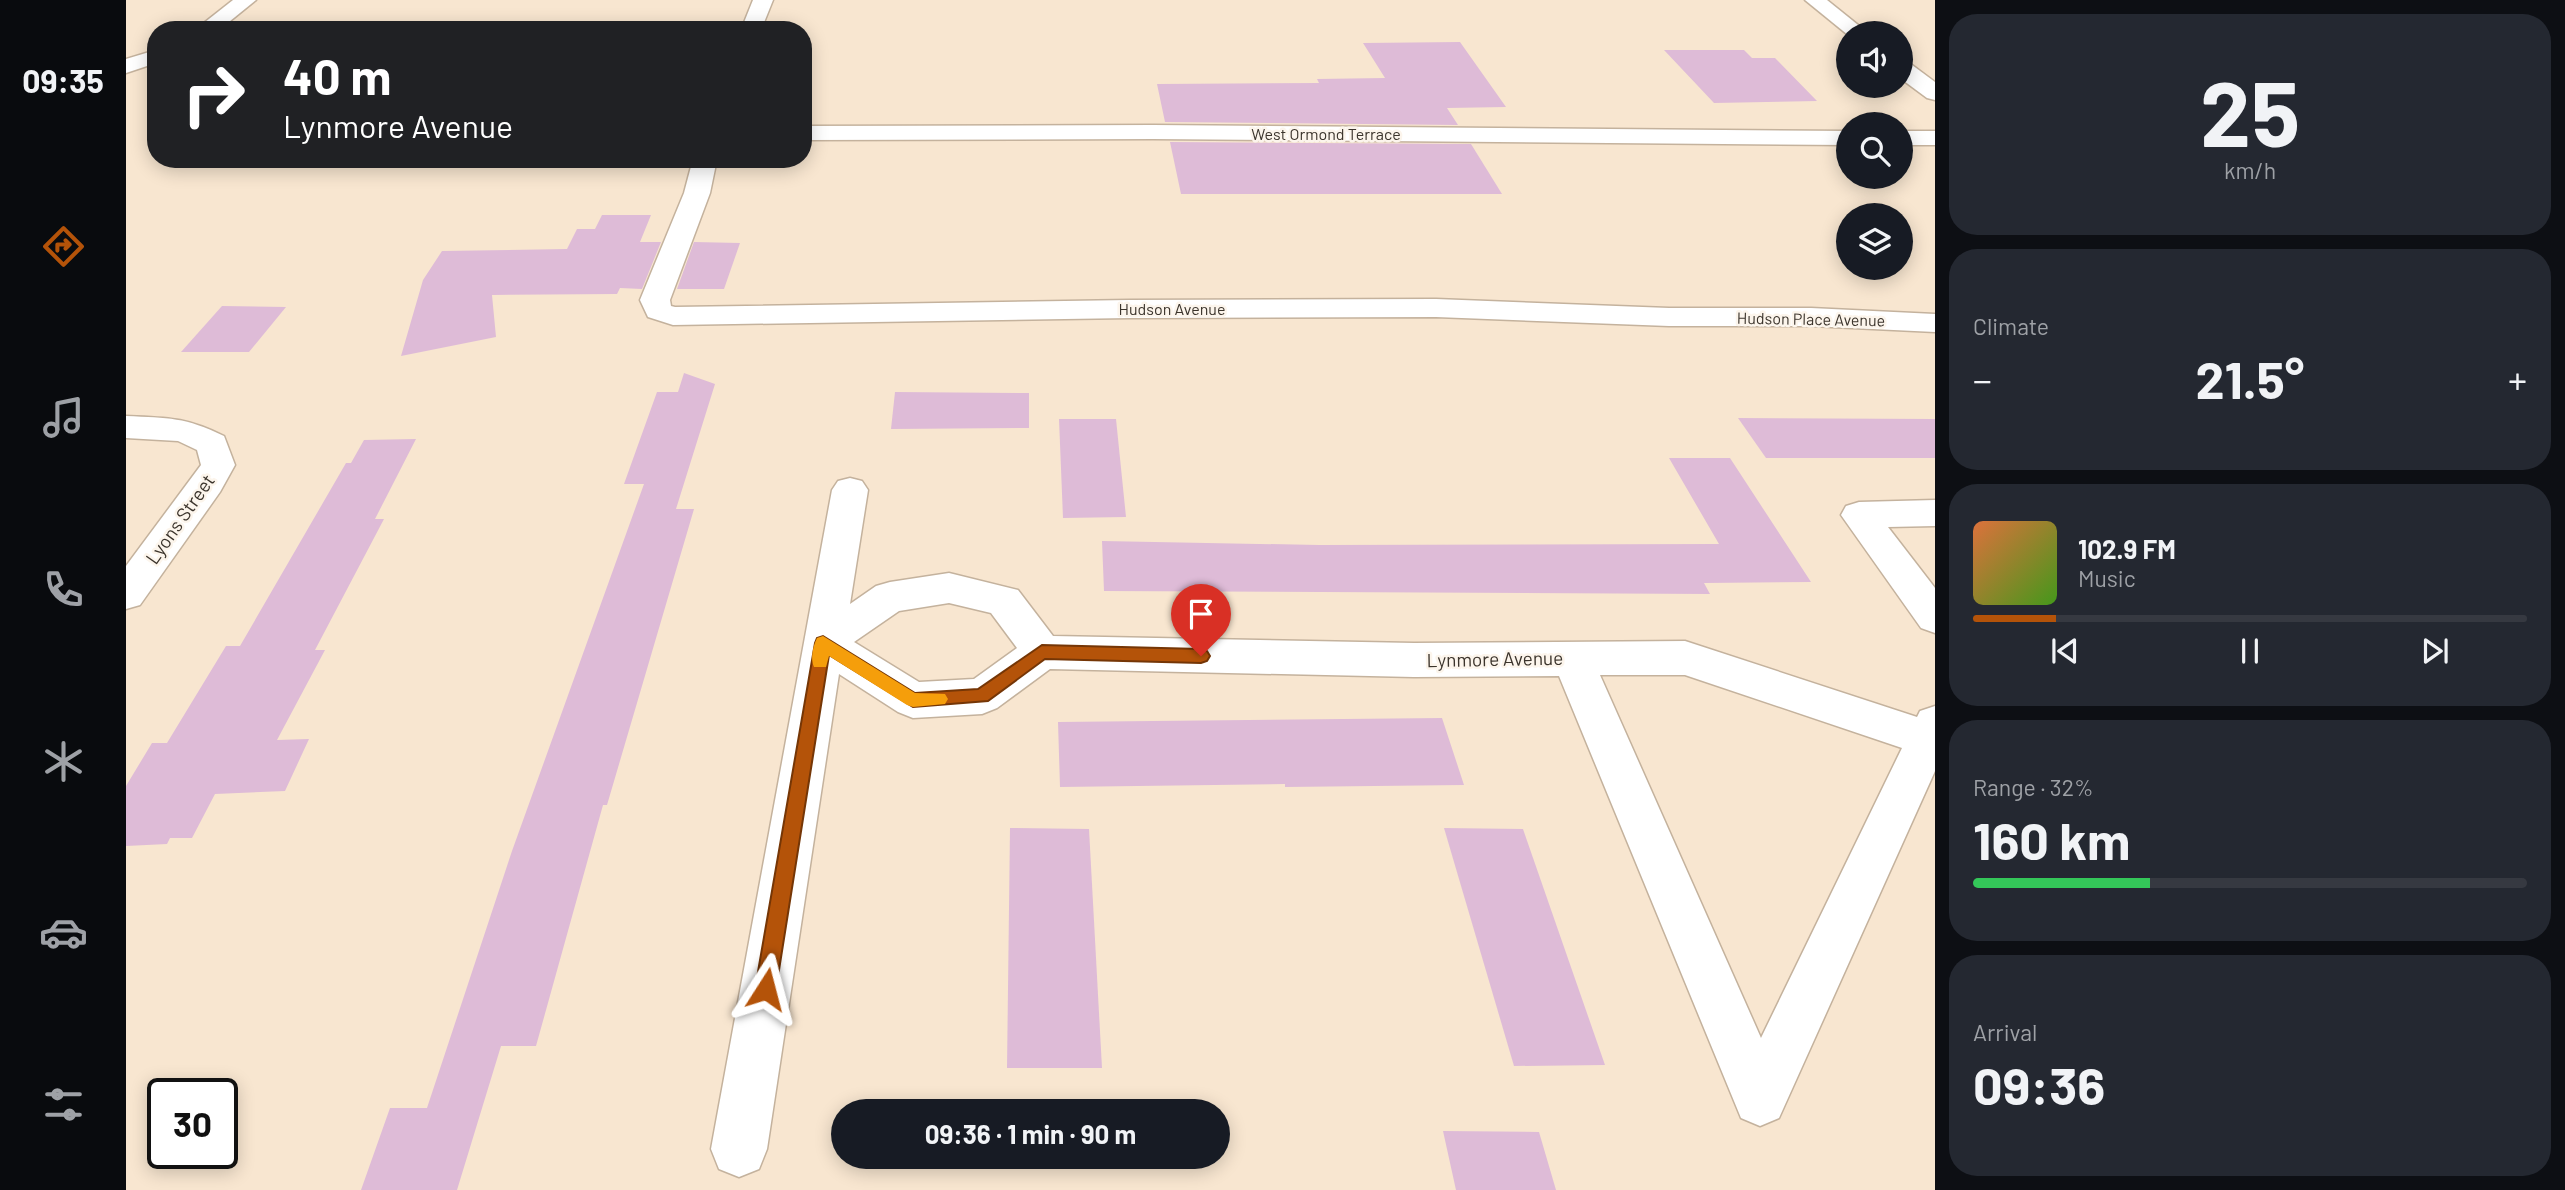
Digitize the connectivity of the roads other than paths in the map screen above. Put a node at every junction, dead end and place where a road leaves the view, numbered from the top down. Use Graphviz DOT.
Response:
graph roads {
  1 [pos="246,0"];
  2 [pos="763,0"];
  3 [pos="1815,0"];
  4 [pos="217,21"];
  5 [pos="755,21"];
  6 [pos="1842,21"];
  7 [pos="147,59"];
  8 [pos="126,66"];
  9 [pos="1913,76"];
  10 [pos="1935,93"];
  11 [pos="812,133"];
  12 [pos="1836,138"];
  13 [pos="1913,138"];
  14 [pos="1935,138"];
  15 [pos="703,168"];
  16 [pos="1688,318"];
  17 [pos="1935,323"];
  18 [pos="126,427"];
  19 [pos="850,490"];
  20 [pos="1935,513"];
  21 [pos="126,594"];
  22 [pos="1935,617"];
  23 [pos="823,643"];
  24 [pos="1042,652"];
  25 [pos="1572,658"];
  26 [pos="1933,734"];
  27 [pos="739,1149"];
  1 -- 4 [label="street"];
  2 -- 5 [label="street"];
  3 -- 6 [label="street"];
  7 -- 8 [label="street"];
  9 -- 10 [label="street"];
  11 -- 12 [label="street, West Ormond Terrace"];
  13 -- 14 [label="street"];
  15 -- 16 [label="street, Hudson Avenue"];
  16 -- 17 [label="street, Hudson Place Avenue"];
  18 -- 21 [label="street, Lyons Street"];
  19 -- 23 [label="street"];
  20 -- 22 [label="street"];
  23 -- 24 [label="street"];
  23 -- 24 [label="street"];
  23 -- 27 [label="street"];
  24 -- 25 [label="street, Lynmore Avenue"];
  25 -- 26 [label="street, Lynmore Avenue"];
  25 -- 26 [label="street"];
}
